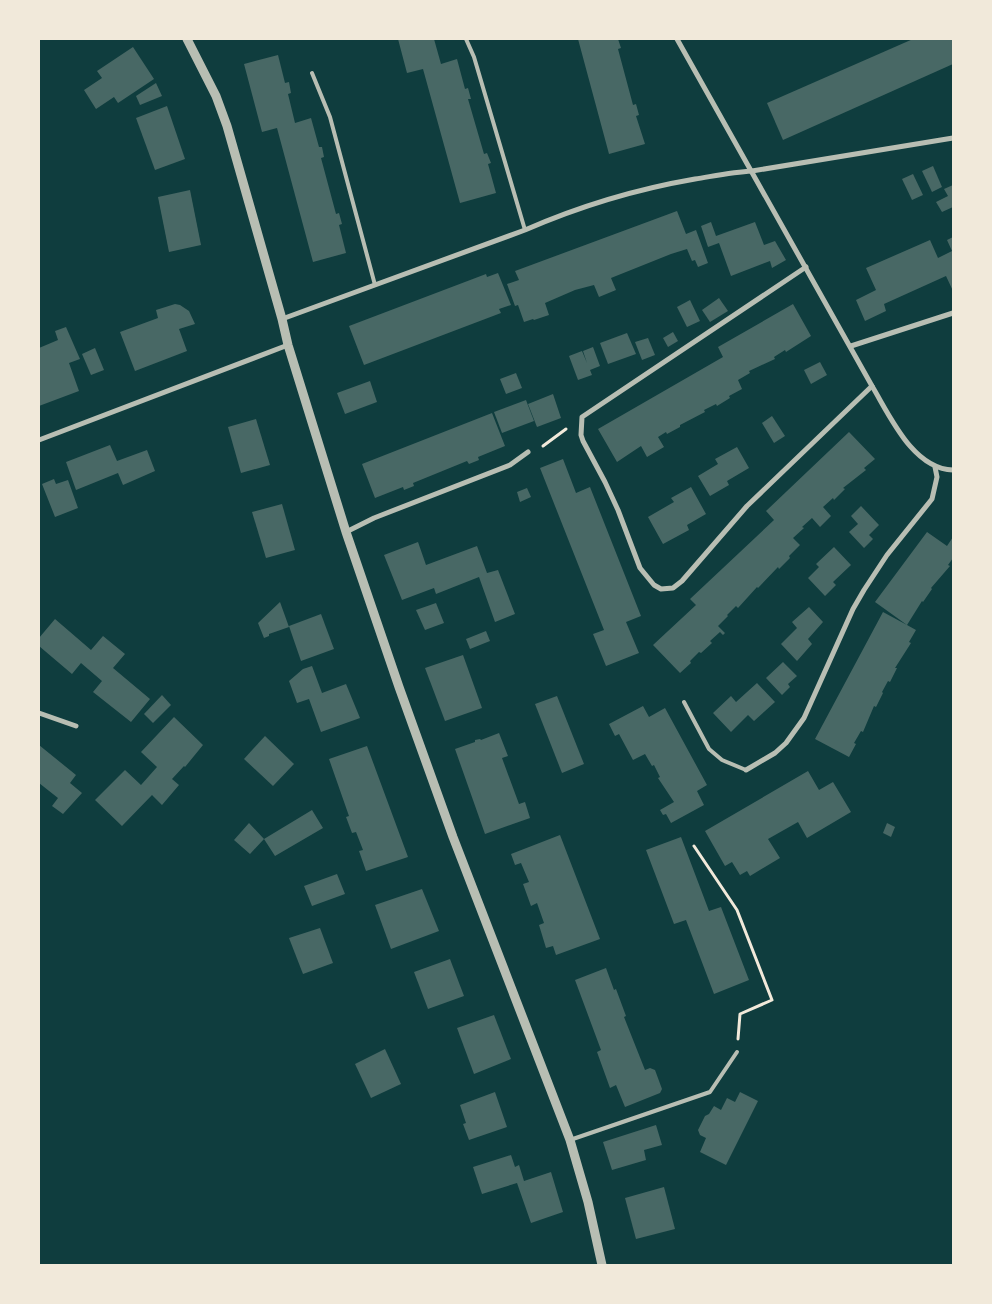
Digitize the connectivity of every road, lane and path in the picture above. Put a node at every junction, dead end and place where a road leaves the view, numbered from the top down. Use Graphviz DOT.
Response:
graph roads {
  1 [pos="187,39"];
  2 [pos="466,39"];
  3 [pos="679,39"];
  4 [pos="312,73"];
  5 [pos="953,138"];
  6 [pos="752,171"];
  7 [pos="525,230"];
  8 [pos="806,267"];
  9 [pos="375,286"];
  10 [pos="953,313"];
  11 [pos="282,319"];
  12 [pos="288,346"];
  13 [pos="851,346"];
  14 [pos="872,386"];
  15 [pos="582,417"];
  16 [pos="39,440"];
  17 [pos="528,452"];
  18 [pos="935,467"];
  19 [pos="953,470"];
  20 [pos="346,532"];
  21 [pos="684,702"];
  22 [pos="39,713"];
  23 [pos="76,726"];
  24 [pos="746,770"];
  25 [pos="694,846"];
  26 [pos="737,1052"];
  27 [pos="570,1140"];
  28 [pos="602,1265"];
  1 -- 11 [label="street"];
  2 -- 7 [label="lane"];
  3 -- 6 [label="street"];
  4 -- 9 [label="lane"];
  5 -- 6 [label="street"];
  6 -- 7 [label="street"];
  6 -- 8 [label="street"];
  7 -- 9 [label="street"];
  8 -- 13 [label="street"];
  8 -- 15 [label="street"];
  9 -- 11 [label="street"];
  10 -- 13 [label="street"];
  11 -- 12 [label="street"];
  12 -- 16 [label="street"];
  12 -- 20 [label="street"];
  13 -- 14 [label="street"];
  14 -- 15 [label="street"];
  14 -- 18 [label="street"];
  15 -- 17 [label="path"];
  17 -- 20 [label="street"];
  18 -- 19 [label="street"];
  18 -- 24 [label="street"];
  20 -- 27 [label="street"];
  21 -- 24 [label="lane"];
  22 -- 23 [label="street"];
  25 -- 26 [label="path"];
  26 -- 27 [label="lane"];
  27 -- 28 [label="street"];
}
